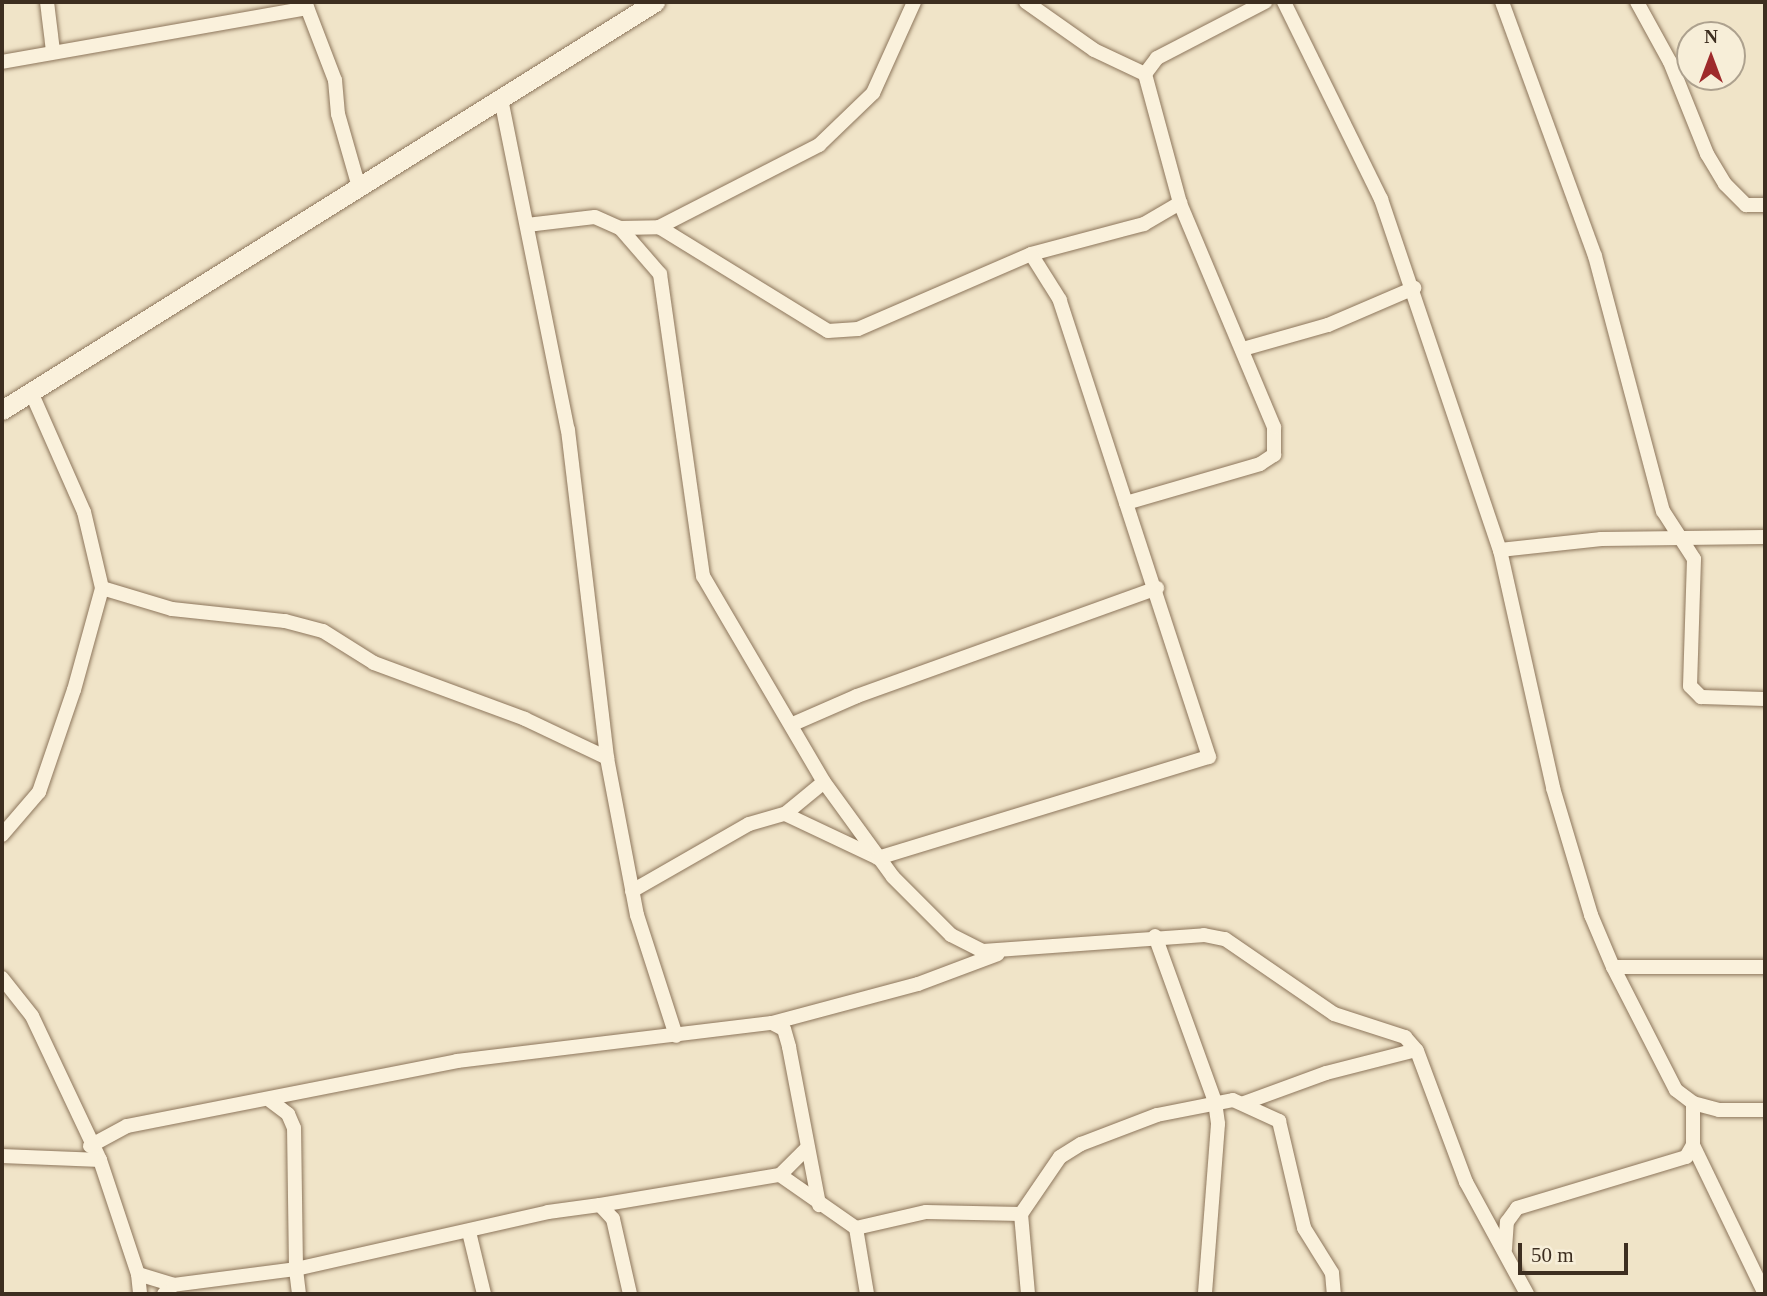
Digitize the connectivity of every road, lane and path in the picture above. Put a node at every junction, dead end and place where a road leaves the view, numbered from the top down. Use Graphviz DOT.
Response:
graph roads {
  1 [pos="47,2"];
  2 [pos="655,2"];
  3 [pos="914,2"];
  4 [pos="1026,2"];
  5 [pos="1265,2"];
  6 [pos="1284,2"];
  7 [pos="1502,2"];
  8 [pos="1637,2"];
  9 [pos="306,5"];
  10 [pos="53,51"];
  11 [pos="2,62"];
  12 [pos="1145,74"];
  13 [pos="501,99"];
  14 [pos="359,187"];
  15 [pos="1180,203"];
  16 [pos="1765,205"];
  17 [pos="527,225"];
  18 [pos="659,227"];
  19 [pos="621,228"];
  20 [pos="1031,254"];
  21 [pos="1414,288"];
  22 [pos="1242,349"];
  23 [pos="32,394"];
  24 [pos="2,410"];
  25 [pos="1126,503"];
  26 [pos="1680,537"];
  27 [pos="1765,537"];
  28 [pos="1500,550"];
  29 [pos="1157,587"];
  30 [pos="102,588"];
  31 [pos="1765,699"];
  32 [pos="793,724"];
  33 [pos="607,758"];
  34 [pos="824,782"];
  35 [pos="785,814"];
  36 [pos="2,835"];
  37 [pos="878,859"];
  38 [pos="632,891"];
  39 [pos="1155,936"];
  40 [pos="1002,953"];
  41 [pos="1613,967"];
  42 [pos="1765,967"];
  43 [pos="2,978"];
  44 [pos="16,997"];
  45 [pos="2,1003"];
  46 [pos="772,1023"];
  47 [pos="676,1035"];
  48 [pos="1416,1050"];
  49 [pos="268,1099"];
  50 [pos="1215,1102"];
  51 [pos="1244,1103"];
  52 [pos="1692,1103"];
  53 [pos="1765,1110"];
  54 [pos="1693,1145"];
  55 [pos="90,1146"];
  56 [pos="806,1149"];
  57 [pos="2,1156"];
  58 [pos="100,1160"];
  59 [pos="779,1175"];
  60 [pos="600,1205"];
  61 [pos="819,1205"];
  62 [pos="1021,1214"];
  63 [pos="856,1227"];
  64 [pos="469,1232"];
  65 [pos="1505,1249"];
  66 [pos="296,1269"];
  67 [pos="138,1274"];
  68 [pos="168,1290"];
  69 [pos="140,1294"];
  70 [pos="299,1294"];
  71 [pos="484,1294"];
  72 [pos="630,1294"];
  73 [pos="867,1294"];
  74 [pos="1028,1294"];
  75 [pos="1205,1294"];
  76 [pos="1334,1294"];
  77 [pos="1527,1294"];
  78 [pos="1765,1294"];
  1 -- 10 [label="street"];
  2 -- 13 [label="main road"];
  3 -- 18 [label="street"];
  4 -- 12 [label="street"];
  5 -- 12 [label="street"];
  6 -- 21 [label="street"];
  7 -- 26 [label="street"];
  8 -- 16 [label="street"];
  9 -- 10 [label="street"];
  9 -- 14 [label="street"];
  10 -- 11 [label="street"];
  12 -- 15 [label="street"];
  13 -- 14 [label="main road"];
  13 -- 17 [label="street"];
  14 -- 23 [label="main road"];
  15 -- 20 [label="street"];
  15 -- 22 [label="street"];
  17 -- 19 [label="street"];
  17 -- 33 [label="street"];
  18 -- 19 [label="street"];
  18 -- 20 [label="street"];
  19 -- 32 [label="street"];
  20 -- 25 [label="street"];
  21 -- 22 [label="street"];
  21 -- 28 [label="street"];
  22 -- 25 [label="street"];
  23 -- 24 [label="main road"];
  23 -- 30 [label="street"];
  25 -- 29 [label="street"];
  26 -- 27 [label="street"];
  26 -- 28 [label="street"];
  26 -- 31 [label="street"];
  28 -- 41 [label="street"];
  29 -- 32 [label="street"];
  29 -- 37 [label="street"];
  30 -- 33 [label="street"];
  30 -- 36 [label="street"];
  32 -- 34 [label="street"];
  33 -- 38 [label="street"];
  34 -- 35 [label="street"];
  34 -- 37 [label="street"];
  35 -- 37 [label="street"];
  35 -- 38 [label="street"];
  37 -- 40 [label="street"];
  38 -- 47 [label="street"];
  39 -- 40 [label="street"];
  39 -- 48 [label="street"];
  39 -- 50 [label="street"];
  40 -- 46 [label="street"];
  41 -- 42 [label="street"];
  41 -- 52 [label="street"];
  43 -- 44 [label="street"];
  44 -- 45 [label="street"];
  44 -- 55 [label="street"];
  46 -- 47 [label="street"];
  46 -- 56 [label="street"];
  47 -- 49 [label="street"];
  48 -- 51 [label="street"];
  48 -- 65 [label="street"];
  49 -- 55 [label="street"];
  49 -- 66 [label="street"];
  50 -- 51 [label="street"];
  50 -- 62 [label="street"];
  50 -- 75 [label="street"];
  51 -- 76 [label="street"];
  52 -- 53 [label="street"];
  52 -- 54 [label="street"];
  54 -- 65 [label="street"];
  54 -- 78 [label="street"];
  55 -- 58 [label="street"];
  56 -- 59 [label="street"];
  56 -- 61 [label="street"];
  57 -- 58 [label="street"];
  58 -- 67 [label="street"];
  59 -- 60 [label="street"];
  59 -- 61 [label="street"];
  60 -- 64 [label="street"];
  60 -- 72 [label="street"];
  61 -- 63 [label="street"];
  62 -- 63 [label="street"];
  62 -- 74 [label="street"];
  63 -- 73 [label="street"];
  64 -- 66 [label="street"];
  64 -- 71 [label="street"];
  65 -- 77 [label="street"];
  66 -- 68 [label="street"];
  66 -- 70 [label="street"];
  67 -- 68 [label="street"];
  67 -- 69 [label="street"];
}
